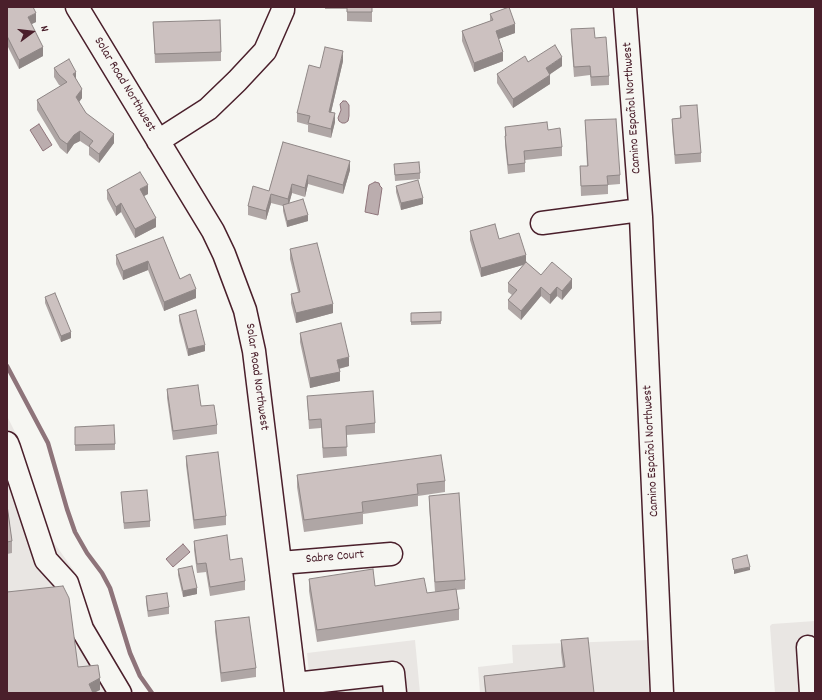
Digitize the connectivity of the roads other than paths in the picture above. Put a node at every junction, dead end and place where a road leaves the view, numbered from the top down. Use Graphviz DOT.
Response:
graph roads {
  1 [pos="77,7"];
  2 [pos="283,7"];
  3 [pos="625,7"];
  4 [pos="158,141"];
  5 [pos="640,210"];
  6 [pos="542,223"];
  7 [pos="7,443"];
  8 [pos="391,554"];
  9 [pos="280,562"];
  10 [pos="808,647"];
  11 [pos="296,689"];
  12 [pos="120,693"];
  13 [pos="395,693"];
  14 [pos="662,693"];
  15 [pos="811,693"];
  1 -- 4 [label="street, Solar Road Northwest"];
  2 -- 4 [label="street"];
  3 -- 5 [label="street, Camino Español Northwest"];
  4 -- 9 [label="street, Solar Road Northwest"];
  5 -- 6 [label="street"];
  5 -- 14 [label="street, Camino Español Northwest"];
  7 -- 12 [label="street"];
  8 -- 9 [label="street, Sabre Court"];
  9 -- 11 [label="street, Solar Road Northwest"];
  10 -- 15 [label="street"];
  11 -- 13 [label="street"];
}
